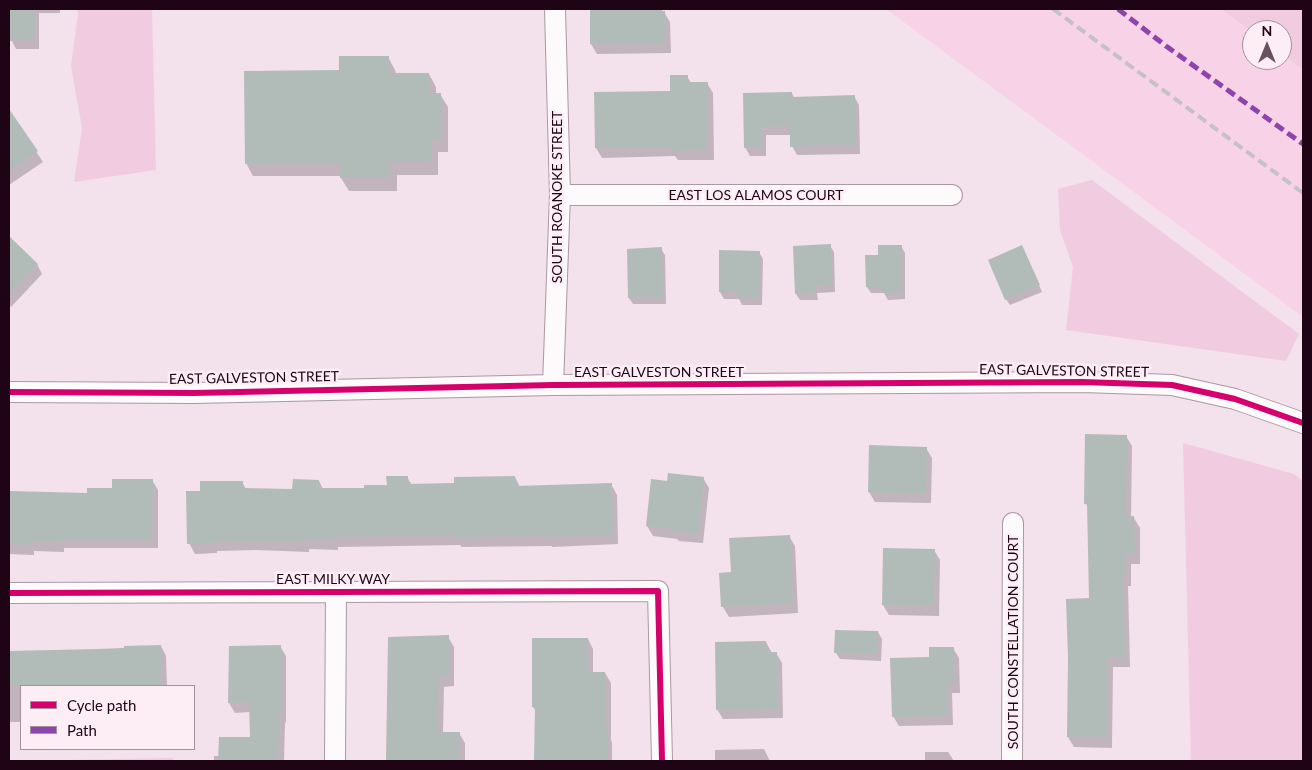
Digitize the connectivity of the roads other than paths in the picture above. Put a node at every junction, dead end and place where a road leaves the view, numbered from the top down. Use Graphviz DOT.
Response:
graph roads {
  1 [pos="555,9"];
  2 [pos="560,194"];
  3 [pos="952,194"];
  4 [pos="553,385"];
  5 [pos="9,392"];
  6 [pos="1303,423"];
  7 [pos="1013,524"];
  8 [pos="336,592"];
  9 [pos="9,594"];
  10 [pos="335,761"];
  11 [pos="662,761"];
  12 [pos="1012,761"];
  1 -- 2 [label="street, SOUTH ROANOKE STREET"];
  2 -- 3 [label="street, EAST LOS ALAMOS COURT"];
  2 -- 4 [label="street, SOUTH ROANOKE STREET"];
  4 -- 5 [label="street, EAST GALVESTON STREET"];
  4 -- 6 [label="street, EAST GALVESTON STREET"];
  7 -- 12 [label="street, SOUTH CONSTELLATION COURT"];
  8 -- 9 [label="street, EAST MILKY WAY"];
  8 -- 10 [label="street"];
  8 -- 11 [label="street, EAST MILKY WAY"];
}
